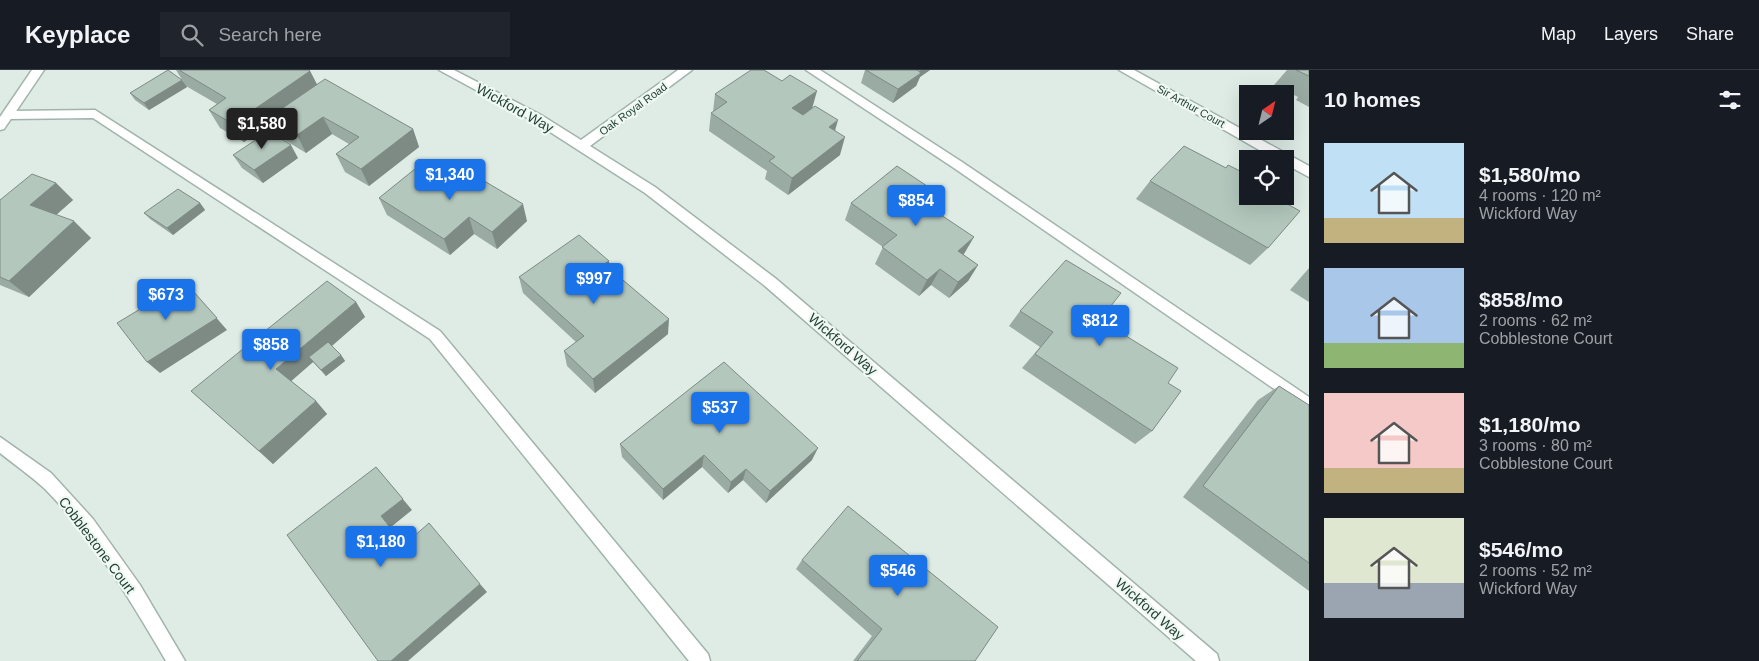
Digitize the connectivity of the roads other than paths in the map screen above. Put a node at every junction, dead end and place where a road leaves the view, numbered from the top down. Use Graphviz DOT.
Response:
graph roads {
  1 [pos="38,70"];
  2 [pos="445,70"];
  3 [pos="686,70"];
  4 [pos="812,70"];
  5 [pos="1125,70"];
  6 [pos="4,120"];
  7 [pos="580,146"];
  8 [pos="1309,172"];
  9 [pos="1309,406"];
  10 [pos="0,444"];
  11 [pos="176,661"];
  12 [pos="702,661"];
  13 [pos="1210,661"];
  1 -- 6 [label="street"];
  2 -- 7 [label="street, Wickford Way"];
  3 -- 7 [label="street, Oak Royal Road"];
  4 -- 9 [label="street"];
  5 -- 8 [label="street, Sir Arthur Court"];
  6 -- 12 [label="street"];
  7 -- 13 [label="street, Wickford Way"];
  10 -- 11 [label="street, Cobblestone Court"];
}
